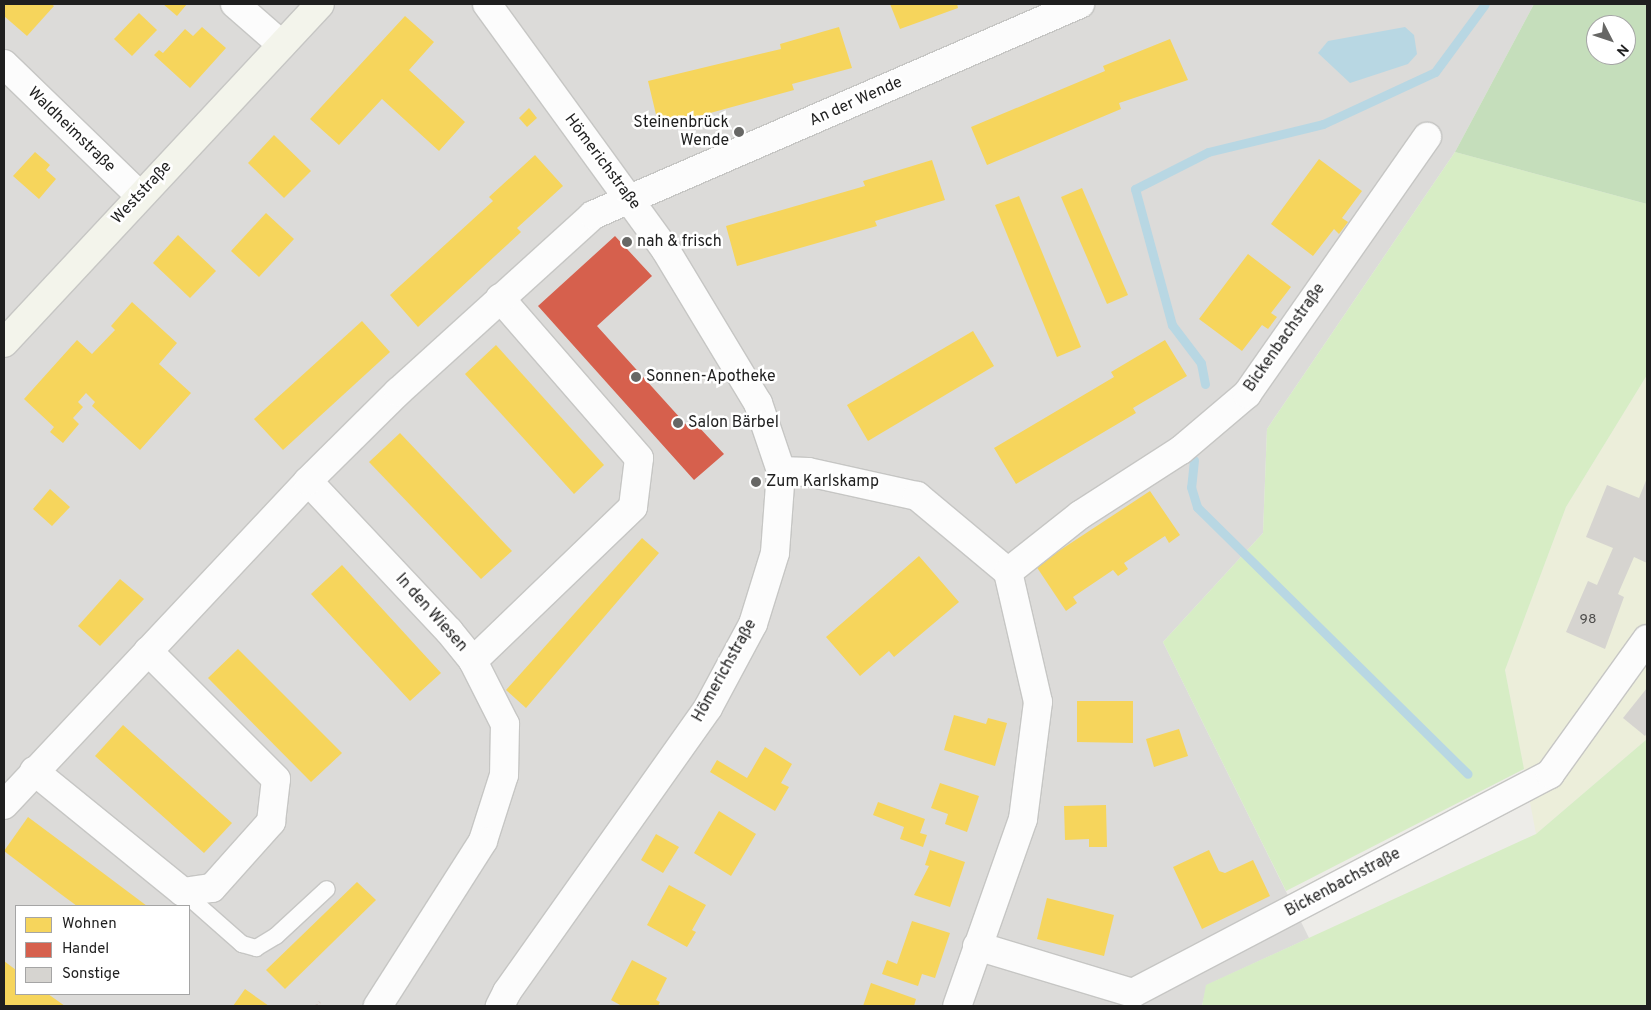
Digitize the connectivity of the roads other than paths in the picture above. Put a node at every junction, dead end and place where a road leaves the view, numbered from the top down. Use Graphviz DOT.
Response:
graph roads {
  1 [pos="235,4"];
  2 [pos="320,4"];
  3 [pos="488,4"];
  4 [pos="1080,4"];
  5 [pos="282,44"];
  6 [pos="4,64"];
  7 [pos="1427,136"];
  8 [pos="139,196"];
  9 [pos="630,197"];
  10 [pos="500,298"];
  11 [pos="4,343"];
  12 [pos="780,471"];
  13 [pos="308,481"];
  14 [pos="1008,572"];
  15 [pos="1647,639"];
  16 [pos="148,651"];
  17 [pos="473,661"];
  18 [pos="34,771"];
  19 [pos="4,805"];
  20 [pos="327,889"];
  21 [pos="182,892"];
  22 [pos="977,946"];
  23 [pos="378,1006"];
  24 [pos="500,1006"];
  25 [pos="957,1006"];
  1 -- 5 [label="street"];
  2 -- 5 [label="main road, Weststraße"];
  3 -- 9 [label="street, Hömerichstraße"];
  4 -- 9 [label="street, An der Wende"];
  5 -- 8 [label="main road, Weststraße"];
  6 -- 8 [label="street, Waldheimstraße"];
  7 -- 14 [label="street, Bickenbachstraße"];
  8 -- 11 [label="main road, Weststraße"];
  9 -- 10 [label="street"];
  9 -- 12 [label="street, Hömerichstraße"];
  10 -- 13 [label="street"];
  10 -- 17 [label="street"];
  12 -- 14 [label="street"];
  12 -- 24 [label="street, Hömerichstraße"];
  13 -- 16 [label="street"];
  13 -- 17 [label="street, In den Wiesen"];
  14 -- 22 [label="street"];
  15 -- 22 [label="street, Bickenbachstraße"];
  16 -- 18 [label="street"];
  16 -- 21 [label="street"];
  17 -- 23 [label="street, In den Wiesen"];
  18 -- 19 [label="street"];
  18 -- 21 [label="street"];
  20 -- 21 [label="lane"];
  22 -- 25 [label="street"];
}
